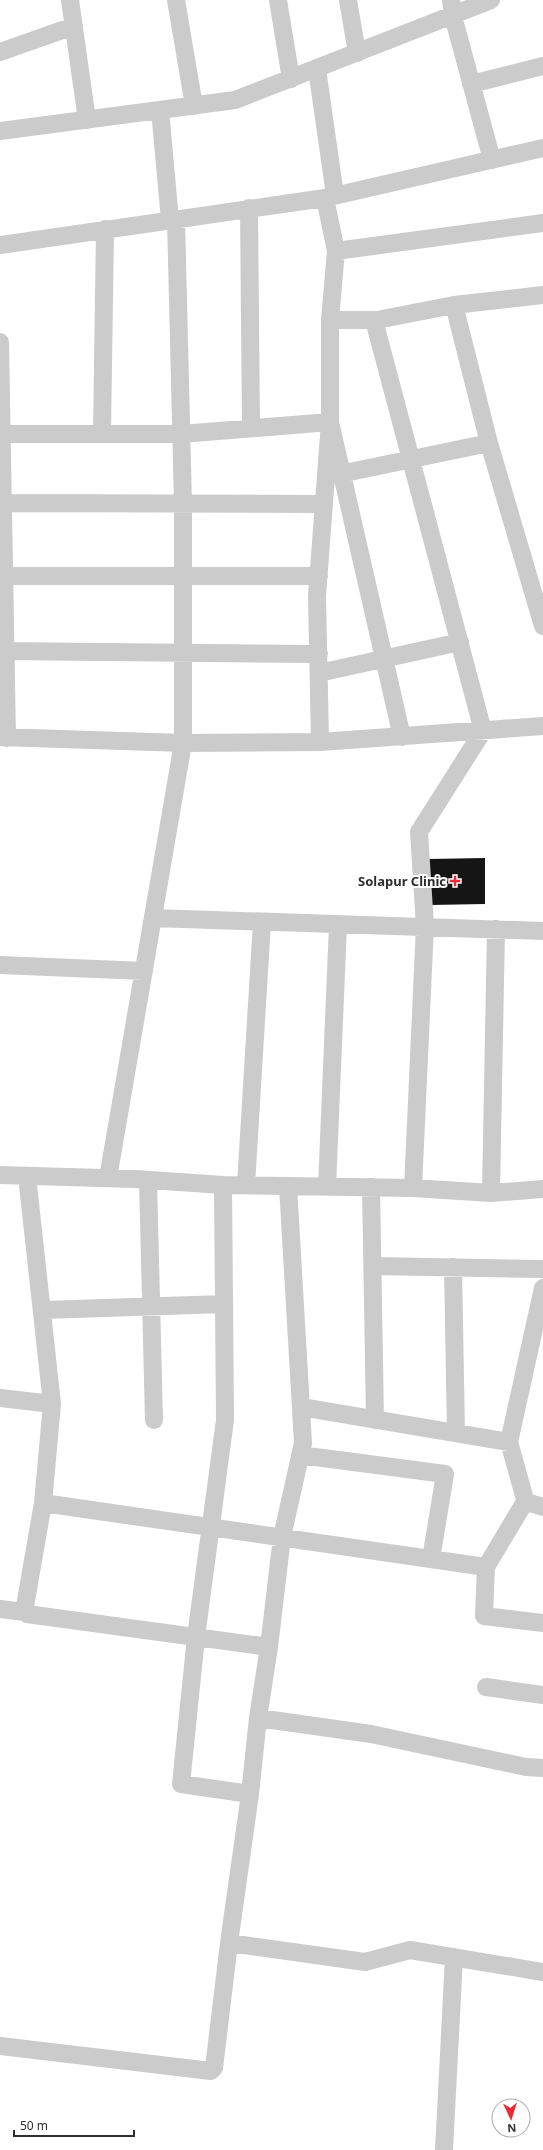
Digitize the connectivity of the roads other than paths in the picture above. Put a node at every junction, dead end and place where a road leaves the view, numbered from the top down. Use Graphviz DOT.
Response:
graph roads {
  1 [pos="70,0"];
  2 [pos="176,0"];
  3 [pos="278,0"];
  4 [pos="348,0"];
  5 [pos="491,0"];
  6 [pos="452,8"];
  7 [pos="74,26"];
  8 [pos="0,52"];
  9 [pos="357,53"];
  10 [pos="543,66"];
  11 [pos="317,68"];
  12 [pos="291,79"];
  13 [pos="471,84"];
  14 [pos="194,106"];
  15 [pos="160,110"];
  16 [pos="87,120"];
  17 [pos="0,131"];
  18 [pos="543,148"];
  19 [pos="492,160"];
  20 [pos="330,196"];
  21 [pos="249,208"];
  22 [pos="173,219"];
  23 [pos="543,223"];
  24 [pos="105,229"];
  25 [pos="0,245"];
  26 [pos="336,251"];
  27 [pos="543,295"];
  28 [pos="454,305"];
  29 [pos="330,320"];
  30 [pos="377,320"];
  31 [pos="0,342"];
  32 [pos="330,422"];
  33 [pos="1,424"];
  34 [pos="251,428"];
  35 [pos="102,434"];
  36 [pos="181,434"];
  37 [pos="489,443"];
  38 [pos="412,459"];
  39 [pos="340,474"];
  40 [pos="3,503"];
  41 [pos="183,504"];
  42 [pos="324,504"];
  43 [pos="2,576"];
  44 [pos="183,576"];
  45 [pos="319,576"];
  46 [pos="543,626"];
  47 [pos="460,642"];
  48 [pos="3,651"];
  49 [pos="182,653"];
  50 [pos="319,654"];
  51 [pos="383,660"];
  52 [pos="319,673"];
  53 [pos="543,726"];
  54 [pos="483,731"];
  55 [pos="4,737"];
  56 [pos="402,737"];
  57 [pos="320,742"];
  58 [pos="183,743"];
  59 [pos="153,918"];
  60 [pos="262,922"];
  61 [pos="338,925"];
  62 [pos="425,926"];
  63 [pos="496,929"];
  64 [pos="543,931"];
  65 [pos="0,965"];
  66 [pos="144,971"];
  67 [pos="0,1175"];
  68 [pos="27,1176"];
  69 [pos="108,1178"];
  70 [pos="148,1180"];
  71 [pos="223,1185"];
  72 [pos="246,1185"];
  73 [pos="288,1186"];
  74 [pos="327,1187"];
  75 [pos="371,1187"];
  76 [pos="414,1188"];
  77 [pos="543,1189"];
  78 [pos="491,1193"];
  79 [pos="373,1266"];
  80 [pos="453,1266"];
  81 [pos="543,1269"];
  82 [pos="543,1288"];
  83 [pos="224,1304"];
  84 [pos="150,1308"];
  85 [pos="44,1310"];
  86 [pos="0,1398"];
  87 [pos="52,1404"];
  88 [pos="301,1407"];
  89 [pos="154,1420"];
  90 [pos="375,1420"];
  91 [pos="456,1433"];
  92 [pos="508,1442"];
  93 [pos="300,1455"];
  94 [pos="43,1503"];
  95 [pos="535,1505"];
  96 [pos="212,1527"];
  97 [pos="282,1537"];
  98 [pos="431,1559"];
  99 [pos="486,1567"];
  100 [pos="0,1610"];
  101 [pos="24,1612"];
  102 [pos="543,1623"];
  103 [pos="196,1637"];
  104 [pos="269,1647"];
  105 [pos="486,1687"];
  106 [pos="543,1695"];
  107 [pos="258,1718"];
  108 [pos="543,1768"];
  109 [pos="250,1794"];
  110 [pos="229,1943"];
  111 [pos="454,1957"];
  112 [pos="543,1972"];
  113 [pos="0,2046"];
  114 [pos="444,2150"];
  1 -- 7 [label="street"];
  2 -- 14 [label="street"];
  3 -- 12 [label="street"];
  4 -- 9 [label="street"];
  5 -- 6 [label="street"];
  6 -- 9 [label="street"];
  6 -- 13 [label="street"];
  7 -- 8 [label="street"];
  7 -- 16 [label="street"];
  9 -- 11 [label="street"];
  10 -- 13 [label="street"];
  11 -- 12 [label="street"];
  11 -- 20 [label="street"];
  12 -- 14 [label="street"];
  13 -- 19 [label="street"];
  14 -- 15 [label="street"];
  15 -- 16 [label="street"];
  15 -- 22 [label="street"];
  16 -- 17 [label="street"];
  18 -- 19 [label="street"];
  19 -- 20 [label="street"];
  20 -- 21 [label="street"];
  20 -- 26 [label="street"];
  21 -- 22 [label="street"];
  21 -- 34 [label="street"];
  22 -- 24 [label="street"];
  22 -- 36 [label="street"];
  23 -- 26 [label="street"];
  24 -- 25 [label="street"];
  24 -- 35 [label="street"];
  26 -- 29 [label="street"];
  27 -- 28 [label="street"];
  28 -- 30 [label="street"];
  28 -- 37 [label="street"];
  29 -- 30 [label="street"];
  29 -- 32 [label="street"];
  30 -- 38 [label="street"];
  31 -- 33 [label="street"];
  32 -- 34 [label="street"];
  32 -- 39 [label="street"];
  32 -- 42 [label="street"];
  33 -- 35 [label="street"];
  33 -- 40 [label="street"];
  34 -- 36 [label="street"];
  35 -- 36 [label="street"];
  36 -- 41 [label="street"];
  37 -- 38 [label="street"];
  37 -- 46 [label="street"];
  38 -- 39 [label="street"];
  38 -- 47 [label="street"];
  39 -- 51 [label="street"];
  40 -- 41 [label="street"];
  40 -- 43 [label="street"];
  41 -- 42 [label="street"];
  41 -- 44 [label="street"];
  42 -- 45 [label="street"];
  43 -- 44 [label="street"];
  43 -- 48 [label="street"];
  44 -- 45 [label="street"];
  44 -- 49 [label="street"];
  45 -- 50 [label="street"];
  47 -- 51 [label="street"];
  47 -- 54 [label="street"];
  48 -- 49 [label="street"];
  48 -- 55 [label="street"];
  49 -- 50 [label="street"];
  49 -- 58 [label="street"];
  50 -- 52 [label="street"];
  51 -- 52 [label="street"];
  51 -- 56 [label="street"];
  52 -- 57 [label="street"];
  53 -- 54 [label="street"];
  54 -- 56 [label="street"];
  54 -- 62 [label="street"];
  55 -- 58 [label="street"];
  56 -- 57 [label="street"];
  57 -- 58 [label="street"];
  58 -- 59 [label="street"];
  59 -- 60 [label="street"];
  59 -- 66 [label="street"];
  60 -- 61 [label="street"];
  60 -- 72 [label="street"];
  61 -- 62 [label="street"];
  61 -- 74 [label="street"];
  62 -- 63 [label="street"];
  62 -- 76 [label="street"];
  63 -- 64 [label="street"];
  63 -- 78 [label="street"];
  65 -- 66 [label="street"];
  66 -- 69 [label="street"];
  67 -- 68 [label="street"];
  68 -- 69 [label="street"];
  68 -- 85 [label="street"];
  69 -- 70 [label="street"];
  70 -- 71 [label="street"];
  70 -- 84 [label="street"];
  71 -- 72 [label="street"];
  71 -- 83 [label="street"];
  72 -- 73 [label="street"];
  73 -- 74 [label="street"];
  73 -- 88 [label="street"];
  74 -- 75 [label="street"];
  75 -- 76 [label="street"];
  75 -- 79 [label="street"];
  76 -- 78 [label="street"];
  77 -- 78 [label="street"];
  79 -- 80 [label="street"];
  79 -- 90 [label="street"];
  80 -- 81 [label="street"];
  80 -- 91 [label="street"];
  82 -- 92 [label="street"];
  83 -- 84 [label="street"];
  83 -- 96 [label="street"];
  84 -- 85 [label="street"];
  84 -- 89 [label="street"];
  85 -- 87 [label="street"];
  86 -- 87 [label="street"];
  87 -- 94 [label="street"];
  88 -- 90 [label="street"];
  88 -- 93 [label="street"];
  90 -- 91 [label="street"];
  91 -- 92 [label="street"];
  92 -- 95 [label="street"];
  93 -- 97 [label="street"];
  93 -- 98 [label="street"];
  94 -- 96 [label="street"];
  94 -- 101 [label="street"];
  95 -- 99 [label="street"];
  96 -- 97 [label="street"];
  96 -- 103 [label="street"];
  97 -- 98 [label="street"];
  97 -- 104 [label="street"];
  98 -- 99 [label="street"];
  99 -- 102 [label="street"];
  100 -- 101 [label="street"];
  101 -- 103 [label="street"];
  103 -- 104 [label="street"];
  103 -- 109 [label="street"];
  104 -- 107 [label="street"];
  105 -- 106 [label="street"];
  107 -- 108 [label="street"];
  107 -- 109 [label="street"];
  109 -- 110 [label="street"];
  110 -- 111 [label="street"];
  110 -- 113 [label="street"];
  111 -- 112 [label="street"];
  111 -- 114 [label="street"];
}
